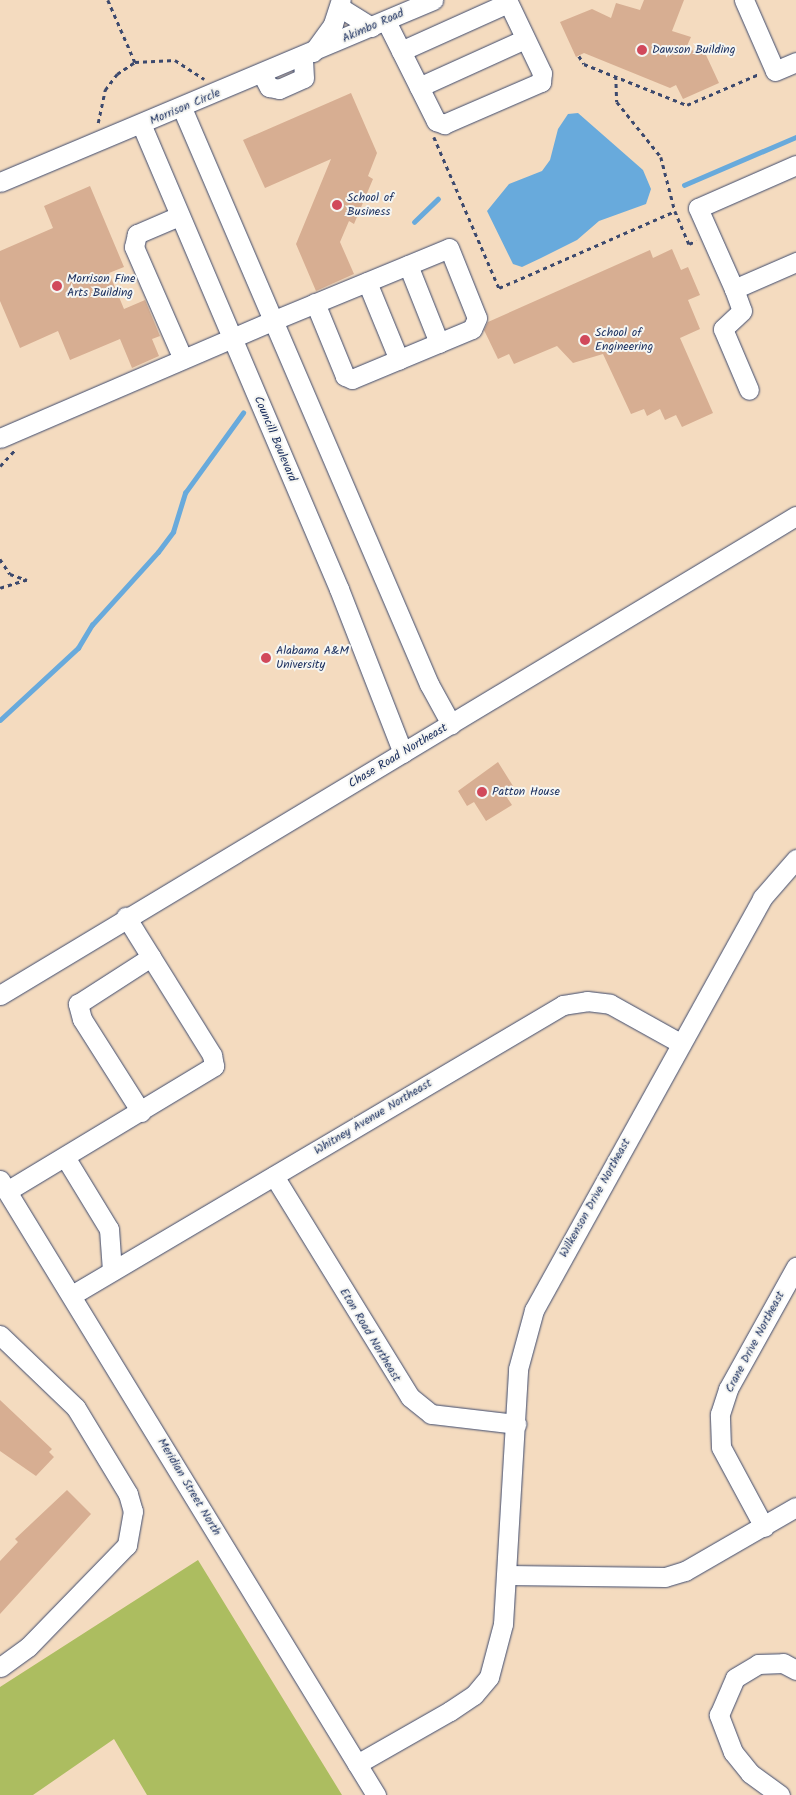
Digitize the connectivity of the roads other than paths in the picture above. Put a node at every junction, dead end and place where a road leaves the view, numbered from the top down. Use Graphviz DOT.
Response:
graph roads {
  1 [pos="433,0"];
  2 [pos="744,0"];
  3 [pos="507,2"];
  4 [pos="341,4"];
  5 [pos="379,24"];
  6 [pos="525,39"];
  7 [pos="401,51"];
  8 [pos="308,55"];
  9 [pos="796,62"];
  10 [pos="419,87"];
  11 [pos="182,108"];
  12 [pos="142,126"];
  13 [pos="796,165"];
  14 [pos="0,182"];
  15 [pos="179,216"];
  16 [pos="796,262"];
  17 [pos="408,265"];
  18 [pos="366,282"];
  19 [pos="734,289"];
  20 [pos="315,303"];
  21 [pos="272,320"];
  22 [pos="232,338"];
  23 [pos="439,343"];
  24 [pos="183,359"];
  25 [pos="399,360"];
  26 [pos="749,390"];
  27 [pos="0,438"];
  28 [pos="796,516"];
  29 [pos="452,724"];
  30 [pos="403,753"];
  31 [pos="796,859"];
  32 [pos="126,917"];
  33 [pos="151,957"];
  34 [pos="0,995"];
  35 [pos="680,1043"];
  36 [pos="141,1112"];
  37 [pos="65,1157"];
  38 [pos="274,1176"];
  39 [pos="3,1186"];
  40 [pos="796,1267"];
  41 [pos="112,1271"];
  42 [pos="72,1295"];
  43 [pos="0,1335"];
  44 [pos="516,1424"];
  45 [pos="796,1507"];
  46 [pos="764,1527"];
  47 [pos="507,1575"];
  48 [pos="0,1667"];
  49 [pos="796,1670"];
  50 [pos="357,1764"];
  51 [pos="376,1795"];
  52 [pos="780,1795"];
  1 -- 5 [label="street, Akimbo Road"];
  2 -- 9 [label="street"];
  3 -- 6 [label="street"];
  3 -- 7 [label="street"];
  4 -- 5 [label="street"];
  4 -- 8 [label="street"];
  5 -- 7 [label="street"];
  5 -- 8 [label="street, Akimbo Road"];
  6 -- 10 [label="street"];
  6 -- 10 [label="street"];
  7 -- 10 [label="street"];
  8 -- 11 [label="street, Morrison Circle"];
  11 -- 12 [label="street, Morrison Circle"];
  11 -- 21 [label="street"];
  12 -- 14 [label="street, Morrison Circle"];
  12 -- 15 [label="street, Councill Boulevard"];
  13 -- 19 [label="street"];
  15 -- 22 [label="street, Councill Boulevard"];
  15 -- 24 [label="street"];
  16 -- 19 [label="street"];
  17 -- 18 [label="street"];
  17 -- 23 [label="street"];
  17 -- 23 [label="street"];
  18 -- 20 [label="street"];
  18 -- 25 [label="street"];
  19 -- 26 [label="street"];
  20 -- 21 [label="street"];
  20 -- 25 [label="street"];
  21 -- 22 [label="street"];
  21 -- 29 [label="street"];
  22 -- 24 [label="street"];
  22 -- 30 [label="street, Councill Boulevard"];
  23 -- 25 [label="street"];
  24 -- 27 [label="street"];
  28 -- 29 [label="street, Chase Road Northeast"];
  29 -- 30 [label="street, Chase Road Northeast"];
  30 -- 32 [label="street, Chase Road Northeast"];
  31 -- 35 [label="street, Wilkenson Drive Northeast"];
  32 -- 33 [label="street"];
  32 -- 34 [label="street, Chase Road Northeast"];
  33 -- 36 [label="street"];
  33 -- 36 [label="street"];
  35 -- 38 [label="street, Whitney Avenue Northeast"];
  35 -- 44 [label="street, Wilkenson Drive Northeast"];
  36 -- 37 [label="street"];
  37 -- 39 [label="street"];
  37 -- 41 [label="street"];
  38 -- 41 [label="street, Whitney Avenue Northeast"];
  38 -- 44 [label="street, Eton Road Northeast"];
  39 -- 42 [label="street, Meridian Street North"];
  40 -- 46 [label="street, Crane Drive Northeast"];
  41 -- 42 [label="street, Whitney Avenue Northeast"];
  42 -- 50 [label="street, Meridian Street North"];
  43 -- 48 [label="street"];
  44 -- 47 [label="street, Wilkenson Drive Northeast"];
  45 -- 46 [label="street"];
  46 -- 47 [label="street"];
  47 -- 50 [label="street, Wilkenson Drive Northeast"];
  49 -- 52 [label="street"];
  50 -- 51 [label="street, Meridian Street North"];
}
